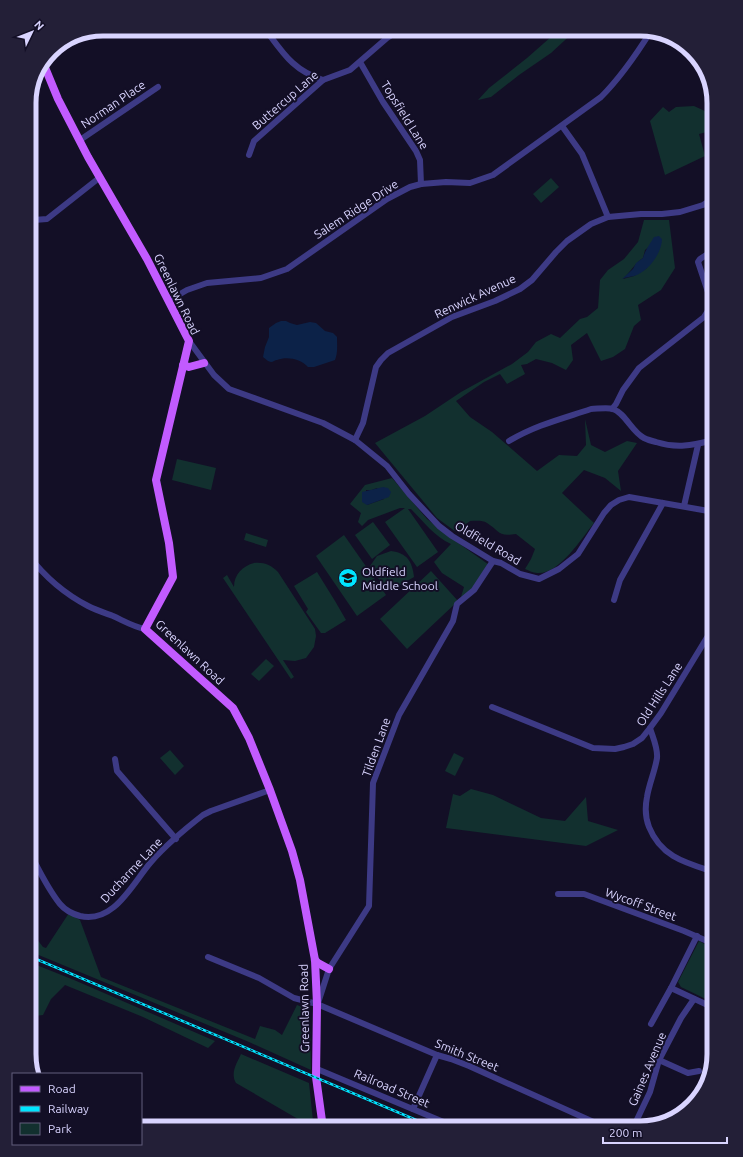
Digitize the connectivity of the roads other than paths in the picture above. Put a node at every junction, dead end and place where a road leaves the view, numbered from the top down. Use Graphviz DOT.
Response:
graph roads {
  1 [pos="270,36"];
  2 [pos="390,36"];
  3 [pos="647,36"];
  4 [pos="360,62"];
  5 [pos="46,69"];
  6 [pos="323,80"];
  7 [pos="158,87"];
  8 [pos="562,126"];
  9 [pos="80,140"];
  10 [pos="249,155"];
  11 [pos="100,178"];
  12 [pos="421,184"];
  13 [pos="707,202"];
  14 [pos="608,217"];
  15 [pos="36,220"];
  16 [pos="707,254"];
  17 [pos="707,289"];
  18 [pos="168,301"];
  19 [pos="707,312"];
  20 [pos="189,341"];
  21 [pos="204,363"];
  22 [pos="184,365"];
  23 [pos="612,408"];
  24 [pos="355,440"];
  25 [pos="509,442"];
  26 [pos="707,442"];
  27 [pos="698,445"];
  28 [pos="663,503"];
  29 [pos="684,506"];
  30 [pos="707,511"];
  31 [pos="493,561"];
  32 [pos="36,565"];
  33 [pos="614,600"];
  34 [pos="145,629"];
  35 [pos="707,640"];
  36 [pos="492,707"];
  37 [pos="650,728"];
  38 [pos="115,759"];
  39 [pos="270,790"];
  40 [pos="176,839"];
  41 [pos="36,862"];
  42 [pos="707,870"];
  43 [pos="558,894"];
  44 [pos="697,936"];
  45 [pos="707,941"];
  46 [pos="208,957"];
  47 [pos="315,960"];
  48 [pos="329,969"];
  49 [pos="671,988"];
  50 [pos="694,999"];
  51 [pos="317,1004"];
  52 [pos="707,1005"];
  53 [pos="651,1024"];
  54 [pos="436,1055"];
  55 [pos="659,1060"];
  56 [pos="317,1069"];
  57 [pos="699,1071"];
  58 [pos="413,1109"];
  59 [pos="322,1121"];
  60 [pos="441,1121"];
  61 [pos="591,1121"];
  62 [pos="636,1121"];
  1 -- 6 [label="street"];
  2 -- 4 [label="street, Buttercup Lane"];
  3 -- 8 [label="street, Salem Ridge Drive"];
  4 -- 6 [label="street, Buttercup Lane"];
  4 -- 12 [label="street, Topsfield Lane"];
  5 -- 9 [label="main road, Greenlawn Road"];
  6 -- 10 [label="street, Buttercup Lane"];
  7 -- 9 [label="street, Norman Place"];
  8 -- 12 [label="street, Salem Ridge Drive"];
  8 -- 14 [label="street"];
  9 -- 11 [label="main road, Greenlawn Road"];
  11 -- 15 [label="street"];
  11 -- 18 [label="main road, Greenlawn Road"];
  12 -- 18 [label="street, Salem Ridge Drive"];
  13 -- 14 [label="street, Renwick Avenue"];
  14 -- 24 [label="street, Renwick Avenue"];
  16 -- 17 [label="street"];
  18 -- 20 [label="main road, Greenlawn Road"];
  19 -- 23 [label="street"];
  20 -- 21 [label="street, Oldfield Road"];
  20 -- 22 [label="main road, Greenlawn Road"];
  21 -- 22 [label="main road"];
  21 -- 24 [label="street, Oldfield Road"];
  22 -- 34 [label="main road, Greenlawn Road"];
  23 -- 25 [label="street"];
  23 -- 27 [label="street"];
  24 -- 31 [label="street, Oldfield Road"];
  26 -- 27 [label="street"];
  27 -- 29 [label="street"];
  28 -- 29 [label="street, Oldfield Road"];
  28 -- 31 [label="street, Oldfield Road"];
  28 -- 33 [label="street"];
  29 -- 30 [label="street, Oldfield Road"];
  31 -- 48 [label="street, Tilden Lane"];
  32 -- 34 [label="street"];
  34 -- 39 [label="main road, Greenlawn Road"];
  35 -- 37 [label="street, Old Hills Lane"];
  36 -- 37 [label="street, Old Hills Lane"];
  37 -- 42 [label="street"];
  38 -- 40 [label="street"];
  39 -- 40 [label="street, Ducharme Lane"];
  39 -- 47 [label="main road, Greenlawn Road"];
  40 -- 41 [label="street, Ducharme Lane"];
  43 -- 44 [label="street, Wycoff Street"];
  44 -- 45 [label="street, Wycoff Street"];
  44 -- 49 [label="street"];
  46 -- 51 [label="street, Smith Street"];
  47 -- 48 [label="main road"];
  47 -- 51 [label="main road, Greenlawn Road"];
  48 -- 51 [label="street, Tilden Lane"];
  49 -- 50 [label="street"];
  49 -- 53 [label="street"];
  50 -- 52 [label="street"];
  50 -- 55 [label="street, Gaines Avenue"];
  51 -- 54 [label="street, Smith Street"];
  51 -- 56 [label="main road, Greenlawn Road"];
  54 -- 58 [label="street"];
  54 -- 61 [label="street, Smith Street"];
  55 -- 57 [label="street"];
  55 -- 62 [label="street, Gaines Avenue"];
  56 -- 58 [label="street, Railroad Street"];
  56 -- 59 [label="main road, Greenlawn Road"];
  58 -- 60 [label="street, Railroad Street"];
}
